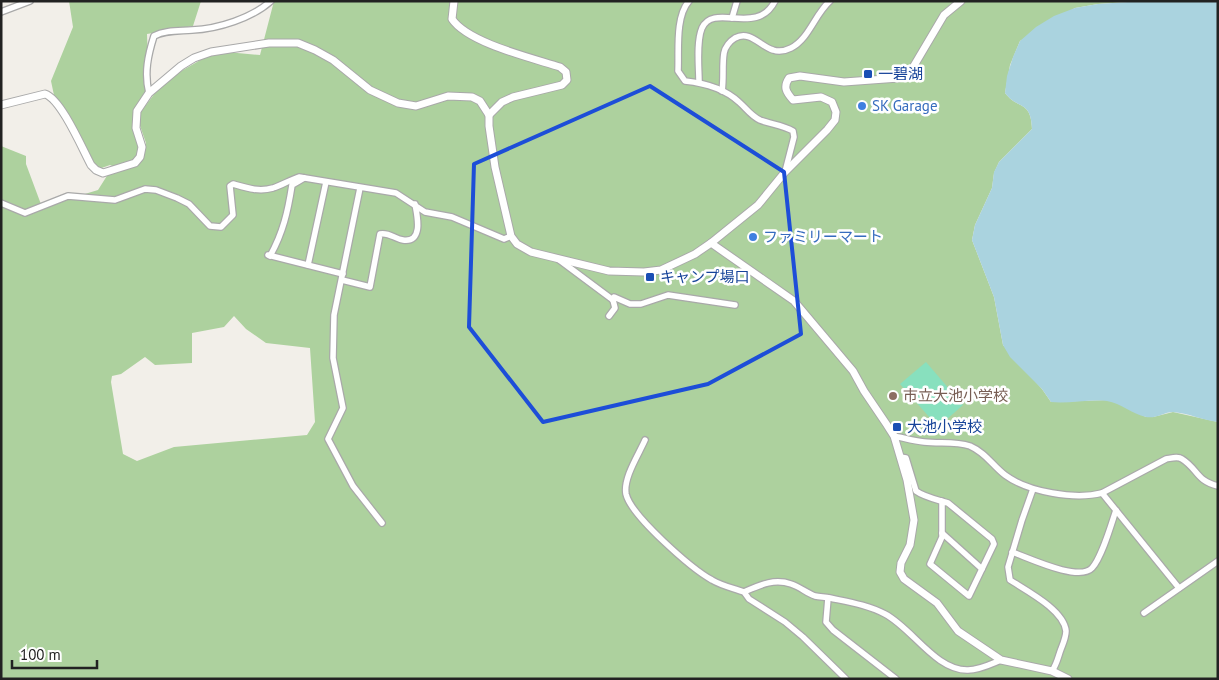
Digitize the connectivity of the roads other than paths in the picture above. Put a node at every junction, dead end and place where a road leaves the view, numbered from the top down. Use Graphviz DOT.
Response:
graph roads {
  1 [pos="30,1"];
  2 [pos="271,1"];
  3 [pos="454,1"];
  4 [pos="689,1"];
  5 [pos="738,1"];
  6 [pos="775,1"];
  7 [pos="830,1"];
  8 [pos="961,1"];
  9 [pos="1,12"];
  10 [pos="732,18"];
  11 [pos="699,82"];
  12 [pos="722,91"];
  13 [pos="149,93"];
  14 [pos="1,105"];
  15 [pos="489,115"];
  16 [pos="784,172"];
  17 [pos="304,178"];
  18 [pos="326,182"];
  19 [pos="360,188"];
  20 [pos="1,203"];
  21 [pos="415,204"];
  22 [pos="511,236"];
  23 [pos="711,243"];
  24 [pos="558,259"];
  25 [pos="308,265"];
  26 [pos="342,277"];
  27 [pos="612,300"];
  28 [pos="735,305"];
  29 [pos="609,316"];
  30 [pos="894,436"];
  31 [pos="645,440"];
  32 [pos="900,457"];
  33 [pos="1218,486"];
  34 [pos="1033,489"];
  35 [pos="1102,493"];
  36 [pos="942,501"];
  37 [pos="1116,510"];
  38 [pos="382,523"];
  39 [pos="942,533"];
  40 [pos="1012,552"];
  41 [pos="1218,561"];
  42 [pos="982,569"];
  43 [pos="1179,588"];
  44 [pos="744,592"];
  45 [pos="828,598"];
  46 [pos="1144,614"];
  47 [pos="1001,660"];
  48 [pos="1052,671"];
  49 [pos="846,679"];
  50 [pos="896,679"];
  51 [pos="1068,679"];
  1 -- 9 [label="street"];
  2 -- 13 [label="street"];
  3 -- 15 [label="street"];
  4 -- 11 [label="street"];
  5 -- 10 [label="street"];
  6 -- 10 [label="street"];
  7 -- 12 [label="street"];
  8 -- 16 [label="street"];
  10 -- 11 [label="street"];
  11 -- 12 [label="street"];
  12 -- 16 [label="street"];
  13 -- 14 [label="street"];
  13 -- 15 [label="street"];
  15 -- 22 [label="street"];
  16 -- 23 [label="street"];
  17 -- 18 [label="street"];
  17 -- 20 [label="street"];
  17 -- 25 [label="street"];
  18 -- 19 [label="street"];
  18 -- 25 [label="street"];
  19 -- 21 [label="street"];
  19 -- 26 [label="street"];
  21 -- 22 [label="street"];
  21 -- 26 [label="street"];
  22 -- 24 [label="street"];
  23 -- 24 [label="street"];
  23 -- 30 [label="street"];
  24 -- 27 [label="street"];
  25 -- 26 [label="street"];
  26 -- 38 [label="street"];
  27 -- 28 [label="street"];
  27 -- 29 [label="street"];
  30 -- 32 [label="street"];
  30 -- 34 [label="street"];
  31 -- 44 [label="street"];
  32 -- 36 [label="street"];
  32 -- 47 [label="street"];
  33 -- 35 [label="street"];
  34 -- 35 [label="street"];
  34 -- 40 [label="street"];
  35 -- 37 [label="street"];
  36 -- 39 [label="street"];
  36 -- 42 [label="street"];
  37 -- 40 [label="street"];
  37 -- 43 [label="street"];
  39 -- 42 [label="street"];
  39 -- 42 [label="street"];
  40 -- 48 [label="street"];
  41 -- 43 [label="street"];
  43 -- 46 [label="street"];
  44 -- 45 [label="street"];
  44 -- 49 [label="street"];
  45 -- 47 [label="street"];
  45 -- 50 [label="street"];
  47 -- 48 [label="street"];
  48 -- 51 [label="street"];
}
